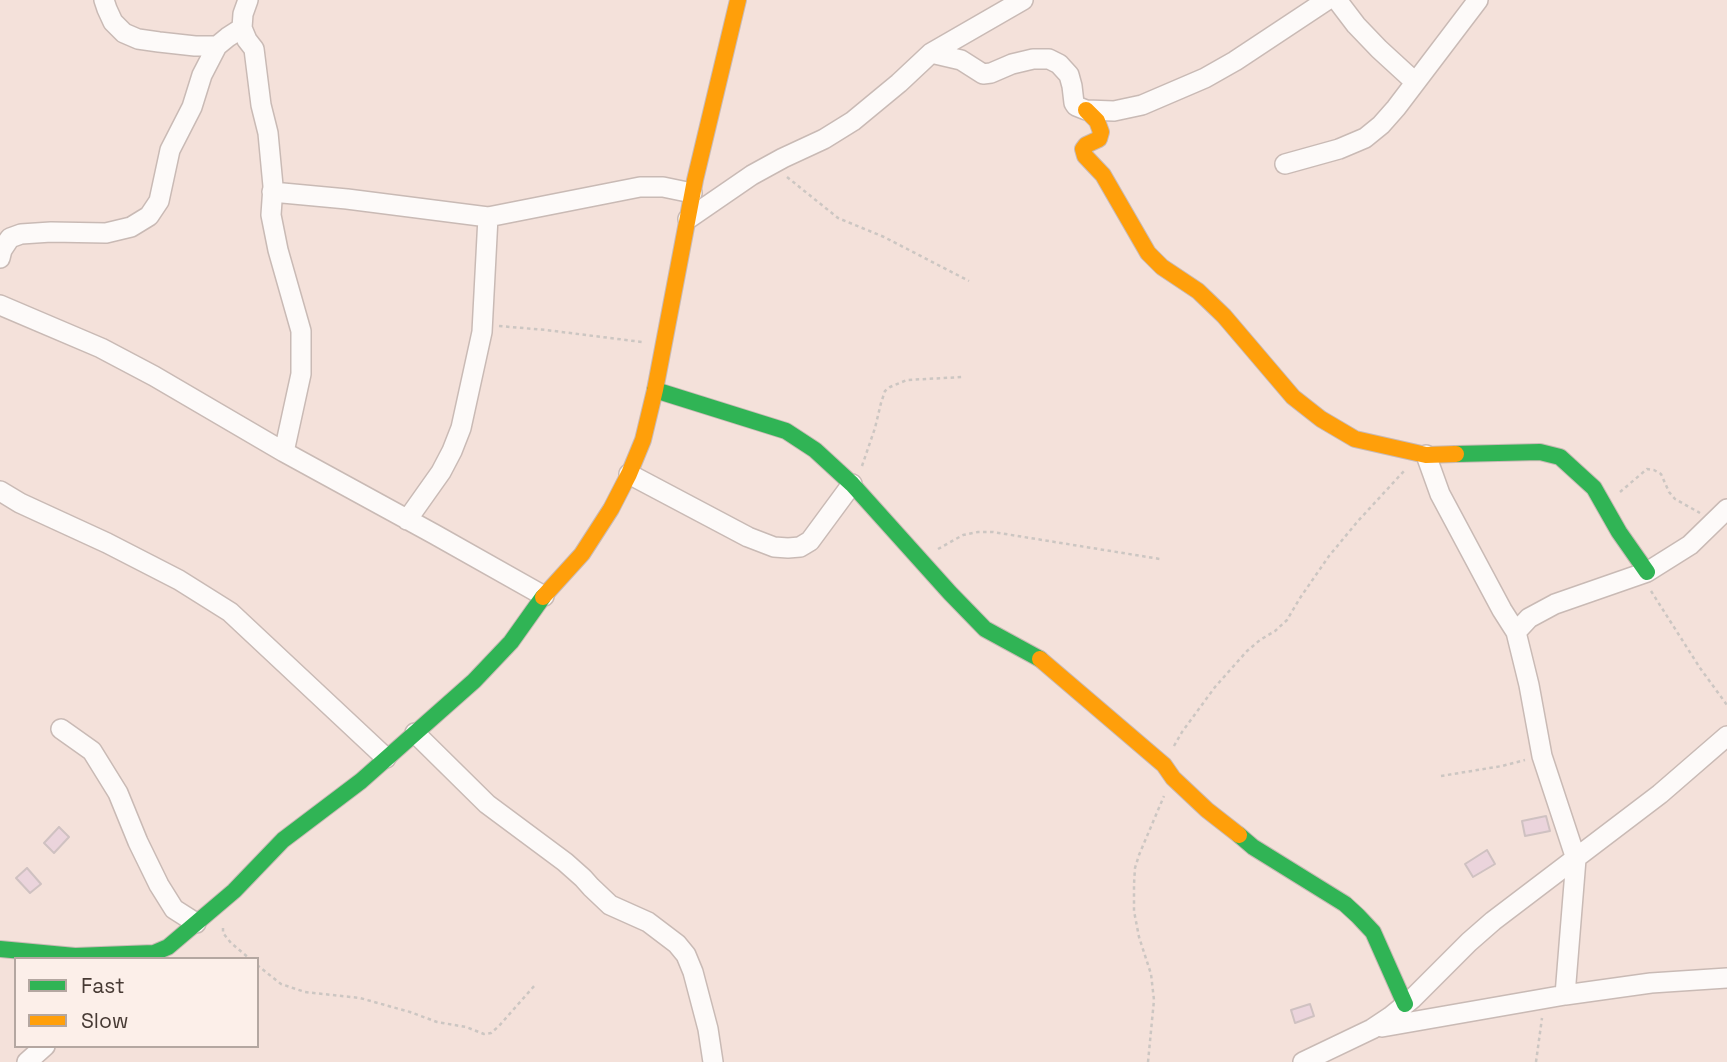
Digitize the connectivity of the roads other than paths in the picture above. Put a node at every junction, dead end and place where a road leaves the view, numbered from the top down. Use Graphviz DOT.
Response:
graph roads {
  1 [pos="104,0"];
  2 [pos="248,0"];
  3 [pos="738,0"];
  4 [pos="1023,0"];
  5 [pos="1327,0"];
  6 [pos="1337,0"];
  7 [pos="1478,0"];
  8 [pos="242,28"];
  9 [pos="217,46"];
  10 [pos="931,52"];
  11 [pos="1415,82"];
  12 [pos="1086,110"];
  13 [pos="1285,164"];
  14 [pos="272,192"];
  15 [pos="692,193"];
  16 [pos="488,217"];
  17 [pos="688,219"];
  18 [pos="0,258"];
  19 [pos="0,305"];
  20 [pos="655,390"];
  21 [pos="284,452"];
  22 [pos="1424,455"];
  23 [pos="629,474"];
  24 [pos="852,484"];
  25 [pos="0,491"];
  26 [pos="1722,515"];
  27 [pos="407,520"];
  28 [pos="1644,574"];
  29 [pos="544,596"];
  30 [pos="1516,632"];
  31 [pos="61,729"];
  32 [pos="415,733"];
  33 [pos="1727,736"];
  34 [pos="386,758"];
  35 [pos="1576,859"];
  36 [pos="196,923"];
  37 [pos="0,949"];
  38 [pos="151,956"];
  39 [pos="1727,978"];
  40 [pos="1566,995"];
  41 [pos="1405,1004"];
  42 [pos="1372,1029"];
  43 [pos="43,1048"];
  44 [pos="27,1062"];
  45 [pos="713,1062"];
  46 [pos="1303,1062"];
  1 -- 9 [label="street"];
  2 -- 8 [label="street"];
  3 -- 15 [label="street"];
  4 -- 10 [label="street"];
  5 -- 12 [label="street"];
  6 -- 11 [label="street"];
  7 -- 11 [label="street"];
  8 -- 9 [label="street"];
  8 -- 14 [label="street"];
  9 -- 18 [label="street"];
  10 -- 12 [label="street"];
  10 -- 17 [label="street"];
  11 -- 13 [label="street"];
  12 -- 22 [label="street"];
  14 -- 16 [label="street"];
  14 -- 21 [label="street"];
  15 -- 16 [label="street"];
  15 -- 17 [label="street"];
  16 -- 27 [label="street"];
  17 -- 20 [label="street"];
  19 -- 21 [label="street"];
  20 -- 23 [label="street"];
  20 -- 24 [label="street"];
  21 -- 27 [label="street"];
  22 -- 28 [label="street"];
  22 -- 30 [label="street"];
  23 -- 24 [label="street"];
  23 -- 29 [label="street"];
  24 -- 41 [label="street"];
  25 -- 34 [label="street"];
  26 -- 28 [label="street"];
  27 -- 29 [label="street"];
  28 -- 30 [label="street"];
  29 -- 32 [label="street"];
  30 -- 35 [label="street"];
  31 -- 36 [label="street"];
  32 -- 34 [label="street"];
  32 -- 45 [label="street"];
  33 -- 35 [label="street"];
  34 -- 36 [label="street"];
  35 -- 40 [label="street"];
  35 -- 41 [label="street"];
  36 -- 38 [label="street"];
  37 -- 38 [label="street"];
  39 -- 40 [label="street"];
  40 -- 42 [label="street"];
  41 -- 42 [label="street"];
  42 -- 46 [label="street"];
  43 -- 44 [label="street"];
}
